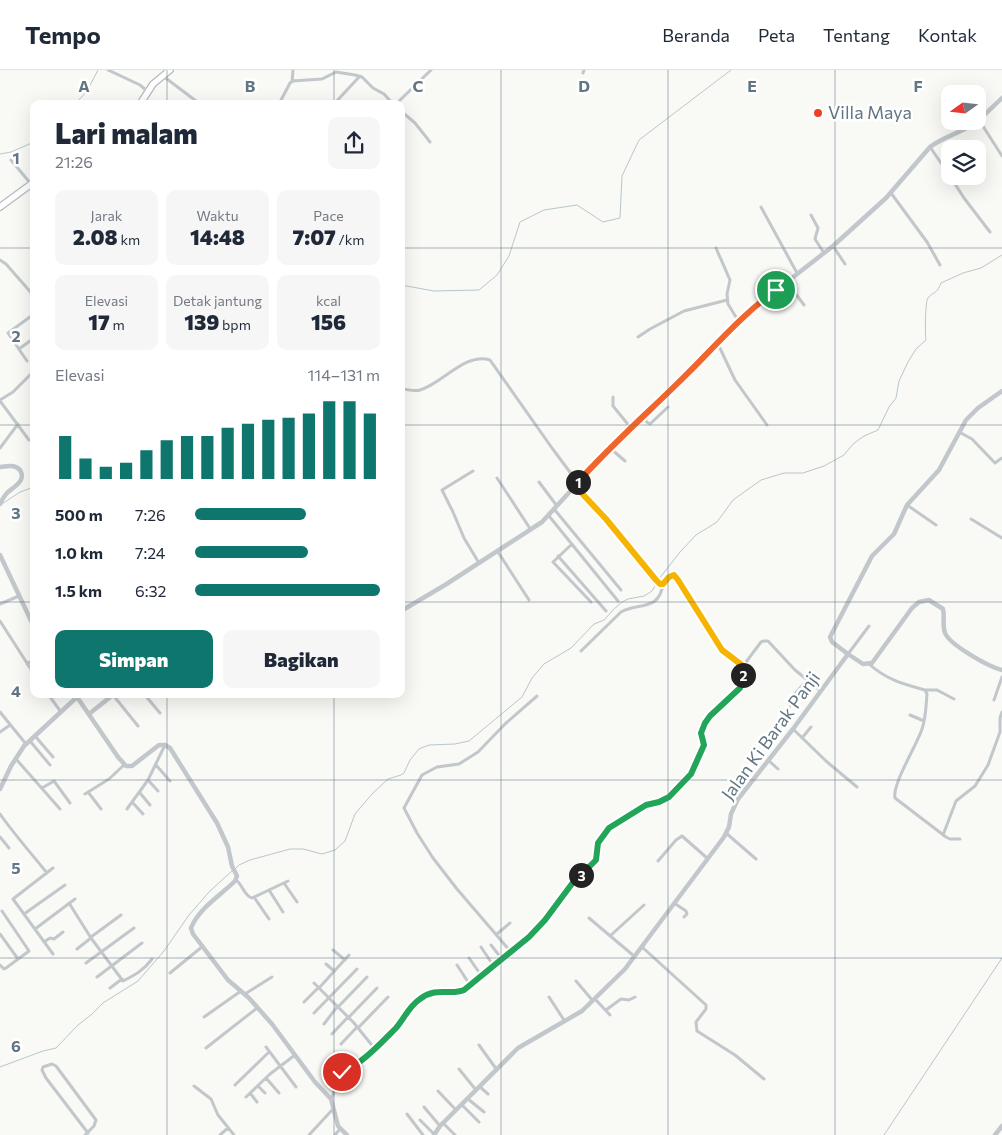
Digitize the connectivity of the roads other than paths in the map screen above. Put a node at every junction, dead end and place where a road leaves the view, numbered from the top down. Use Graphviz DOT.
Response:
graph roads {
  1 [pos="108,70"];
  2 [pos="170,70"];
  3 [pos="293,70"];
  4 [pos="431,70"];
  5 [pos="163,74"];
  6 [pos="360,76"];
  7 [pos="292,82"];
  8 [pos="147,91"];
  9 [pos="1002,98"];
  10 [pos="142,100"];
  11 [pos="195,100"];
  12 [pos="281,100"];
  13 [pos="338,100"];
  14 [pos="390,100"];
  15 [pos="398,100"];
  16 [pos="986,113"];
  17 [pos="405,114"];
  18 [pos="963,130"];
  19 [pos="984,130"];
  20 [pos="430,142"];
  21 [pos="930,147"];
  22 [pos="1002,156"];
  23 [pos="11,160"];
  24 [pos="941,163"];
  25 [pos="30,180"];
  26 [pos="30,185"];
  27 [pos="956,185"];
  28 [pos="891,194"];
  29 [pos="0,207"];
  30 [pos="761,207"];
  31 [pos="811,215"];
  32 [pos="990,232"];
  33 [pos="833,246"];
  34 [pos="716,248"];
  35 [pos="824,253"];
  36 [pos="0,260"];
  37 [pos="845,264"];
  38 [pos="940,265"];
  39 [pos="797,273"];
  40 [pos="787,282"];
  41 [pos="30,291"];
  42 [pos="727,300"];
  43 [pos="804,305"];
  44 [pos="30,317"];
  45 [pos="739,322"];
  46 [pos="638,337"];
  47 [pos="30,341"];
  48 [pos="717,343"];
  49 [pos="18,349"];
  50 [pos="27,361"];
  51 [pos="30,375"];
  52 [pos="405,390"];
  53 [pos="1002,392"];
  54 [pos="613,397"];
  55 [pos="0,400"];
  56 [pos="668,407"];
  57 [pos="642,416"];
  58 [pos="18,424"];
  59 [pos="767,424"];
  60 [pos="631,428"];
  61 [pos="959,432"];
  62 [pos="29,440"];
  63 [pos="0,448"];
  64 [pos="610,448"];
  65 [pos="1002,458"];
  66 [pos="625,461"];
  67 [pos="0,467"];
  68 [pos="473,471"];
  69 [pos="496,478"];
  70 [pos="539,482"];
  71 [pos="576,484"];
  72 [pos="0,504"];
  73 [pos="908,505"];
  74 [pos="555,508"];
  75 [pos="548,516"];
  76 [pos="971,518"];
  77 [pos="936,525"];
  78 [pos="531,531"];
  79 [pos="1002,538"];
  80 [pos="572,544"];
  81 [pos="498,552"];
  82 [pos="0,555"];
  83 [pos="558,556"];
  84 [pos="479,563"];
  85 [pos="662,584"];
  86 [pos="621,590"];
  87 [pos="19,596"];
  88 [pos="529,600"];
  89 [pos="618,601"];
  90 [pos="591,602"];
  91 [pos="0,604"];
  92 [pos="405,609"];
  93 [pos="606,611"];
  94 [pos="30,615"];
  95 [pos="0,621"];
  96 [pos="869,626"];
  97 [pos="581,651"];
  98 [pos="848,654"];
  99 [pos="30,662"];
  100 [pos="27,664"];
  101 [pos="869,664"];
  102 [pos="743,666"];
  103 [pos="30,668"];
  104 [pos="1002,670"];
  105 [pos="1002,677"];
  106 [pos="807,680"];
  107 [pos="925,690"];
  108 [pos="821,691"];
  109 [pos="537,696"];
  110 [pos="51,698"];
  111 [pos="75,698"];
  112 [pos="80,698"];
  113 [pos="108,698"];
  114 [pos="116,698"];
  115 [pos="147,698"];
  116 [pos="954,699"];
  117 [pos="994,700"];
  118 [pos="0,712"];
  119 [pos="61,712"];
  120 [pos="1002,712"];
  121 [pos="160,713"];
  122 [pos="89,714"];
  123 [pos="910,715"];
  124 [pos="782,716"];
  125 [pos="924,721"];
  126 [pos="10,725"];
  127 [pos="138,726"];
  128 [pos="811,727"];
  129 [pos="793,729"];
  130 [pos="0,732"];
  131 [pos="35,736"];
  132 [pos="802,738"];
  133 [pos="28,742"];
  134 [pos="165,744"];
  135 [pos="52,757"];
  136 [pos="15,758"];
  137 [pos="768,760"];
  138 [pos="50,765"];
  139 [pos="124,765"];
  140 [pos="156,765"];
  141 [pos="778,769"];
  142 [pos="148,780"];
  143 [pos="170,781"];
  144 [pos="857,787"];
  145 [pos="0,788"];
  146 [pos="42,788"];
  147 [pos="158,791"];
  148 [pos="140,793"];
  149 [pos="70,803"];
  150 [pos="133,803"];
  151 [pos="150,805"];
  152 [pos="60,809"];
  153 [pos="101,809"];
  154 [pos="128,809"];
  155 [pos="0,814"];
  156 [pos="143,814"];
  157 [pos="726,833"];
  158 [pos="943,835"];
  159 [pos="0,837"];
  160 [pos="960,839"];
  161 [pos="9,848"];
  162 [pos="707,858"];
  163 [pos="756,859"];
  164 [pos="658,861"];
  165 [pos="53,868"];
  166 [pos="47,873"];
  167 [pos="236,877"];
  168 [pos="65,885"];
  169 [pos="269,890"];
  170 [pos="254,897"];
  171 [pos="75,899"];
  172 [pos="297,902"];
  173 [pos="69,903"];
  174 [pos="674,903"];
  175 [pos="644,905"];
  176 [pos="2,911"];
  177 [pos="283,912"];
  178 [pos="24,914"];
  179 [pos="121,915"];
  180 [pos="684,917"];
  181 [pos="589,918"];
  182 [pos="269,919"];
  183 [pos="510,923"];
  184 [pos="134,928"];
  185 [pos="35,929"];
  186 [pos="63,932"];
  187 [pos="0,934"];
  188 [pos="497,934"];
  189 [pos="610,936"];
  190 [pos="91,937"];
  191 [pos="44,942"];
  192 [pos="142,943"];
  193 [pos="491,945"];
  194 [pos="203,946"];
  195 [pos="642,947"];
  196 [pos="481,948"];
  197 [pos="77,949"];
  198 [pos="333,950"];
  199 [pos="102,952"];
  200 [pos="511,952"];
  201 [pos="53,954"];
  202 [pos="349,956"];
  203 [pos="635,957"];
  204 [pos="469,958"];
  205 [pos="152,959"];
  206 [pos="502,959"];
  207 [pos="18,960"];
  208 [pos="344,960"];
  209 [pos="86,963"];
  210 [pos="326,964"];
  211 [pos="0,965"];
  212 [pos="457,965"];
  213 [pos="493,965"];
  214 [pos="112,966"];
  215 [pos="357,969"];
  216 [pos="334,971"];
  217 [pos="170,973"];
  218 [pos="481,975"];
  219 [pos="97,977"];
  220 [pos="272,977"];
  221 [pos="367,977"];
  222 [pos="122,979"];
  223 [pos="576,981"];
  224 [pos="314,983"];
  225 [pos="470,985"];
  226 [pos="110,988"];
  227 [pos="319,988"];
  228 [pos="377,988"];
  229 [pos="243,993"];
  230 [pos="549,996"];
  231 [pos="329,997"];
  232 [pos="388,997"];
  233 [pos="635,997"];
  234 [pos="594,1000"];
  235 [pos="304,1002"];
  236 [pos="338,1007"];
  237 [pos="257,1008"];
  238 [pos="606,1010"];
  239 [pos="314,1014"];
  240 [pos="610,1016"];
  241 [pos="204,1017"];
  242 [pos="348,1017"];
  243 [pos="564,1020"];
  244 [pos="324,1024"];
  245 [pos="358,1027"];
  246 [pos="332,1034"];
  247 [pos="341,1044"];
  248 [pos="479,1045"];
  249 [pos="266,1047"];
  250 [pos="206,1048"];
  251 [pos="375,1049"];
  252 [pos="269,1052"];
  253 [pos="295,1055"];
  254 [pos="280,1066"];
  255 [pos="459,1069"];
  256 [pos="497,1070"];
  257 [pos="266,1078"];
  258 [pos="764,1080"];
  259 [pos="235,1085"];
  260 [pos="194,1086"];
  261 [pos="258,1086"];
  262 [pos="296,1087"];
  263 [pos="478,1089"];
  264 [pos="438,1091"];
  265 [pos="250,1093"];
  266 [pos="265,1093"];
  267 [pos="279,1093"];
  268 [pos="488,1094"];
  269 [pos="246,1097"];
  270 [pos="331,1099"];
  271 [pos="468,1099"];
  272 [pos="258,1102"];
  273 [pos="462,1106"];
  274 [pos="424,1107"];
  275 [pos="333,1109"];
  276 [pos="456,1110"];
  277 [pos="484,1112"];
  278 [pos="406,1114"];
  279 [pos="420,1120"];
  280 [pos="479,1122"];
  281 [pos="442,1125"];
  282 [pos="1002,1126"];
  283 [pos="228,1128"];
  284 [pos="340,1129"];
  285 [pos="86,1134"];
  286 [pos="220,1135"];
  287 [pos="234,1135"];
  288 [pos="309,1135"];
  289 [pos="335,1135"];
  290 [pos="347,1135"];
  291 [pos="423,1135"];
  292 [pos="434,1135"];
  293 [pos="455,1135"];
  294 [pos="995,1135"];
  1 -- 8 [label="street"];
  2 -- 5 [label="highway"];
  3 -- 7 [label="street"];
  4 -- 15 [label="street"];
  5 -- 8 [label="highway"];
  5 -- 11 [label="street"];
  6 -- 7 [label="street"];
  6 -- 13 [label="street"];
  6 -- 14 [label="street"];
  7 -- 12 [label="street"];
  8 -- 10 [label="highway"];
  9 -- 16 [label="street"];
  17 -- 20 [label="street"];
  18 -- 21 [label="street"];
  19 -- 22 [label="street"];
  21 -- 24 [label="street"];
  21 -- 28 [label="street"];
  23 -- 25 [label="street"];
  26 -- 29 [label="highway"];
  27 -- 32 [label="street"];
  28 -- 33 [label="street"];
  28 -- 38 [label="street"];
  30 -- 39 [label="street"];
  31 -- 35 [label="street"];
  33 -- 35 [label="street"];
  33 -- 37 [label="street"];
  34 -- 42 [label="street"];
  35 -- 39 [label="street"];
  36 -- 41 [label="street"];
  39 -- 40 [label="street"];
  40 -- 43 [label="street"];
  40 -- 45 [label="street"];
  42 -- 45 [label="street"];
  42 -- 46 [label="street"];
  44 -- 49 [label="street"];
  45 -- 48 [label="street"];
  47 -- 49 [label="street"];
  48 -- 57 [label="street"];
  48 -- 59 [label="street"];
  49 -- 50 [label="street"];
  51 -- 55 [label="street"];
  52 -- 71 [label="street"];
  53 -- 61 [label="street"];
  54 -- 60 [label="street"];
  55 -- 58 [label="street"];
  56 -- 57 [label="street"];
  57 -- 60 [label="street"];
  58 -- 62 [label="street"];
  58 -- 63 [label="street"];
  60 -- 64 [label="street"];
  61 -- 65 [label="street"];
  61 -- 73 [label="street"];
  64 -- 66 [label="street"];
  64 -- 71 [label="street"];
  67 -- 72 [label="street"];
  68 -- 84 [label="street"];
  69 -- 78 [label="street"];
  70 -- 74 [label="street"];
  71 -- 74 [label="street"];
  71 -- 85 [label="street"];
  73 -- 77 [label="street"];
  73 -- 98 [label="street"];
  74 -- 75 [label="street"];
  74 -- 86 [label="street"];
  75 -- 78 [label="street"];
  75 -- 80 [label="street"];
  76 -- 79 [label="street"];
  78 -- 81 [label="street"];
  80 -- 83 [label="street"];
  80 -- 89 [label="street"];
  81 -- 84 [label="street"];
  81 -- 88 [label="street"];
  82 -- 87 [label="street"];
  83 -- 90 [label="street"];
  83 -- 93 [label="street"];
  84 -- 92 [label="street"];
  85 -- 97 [label="street"];
  85 -- 102 [label="street"];
  87 -- 91 [label="street"];
  87 -- 94 [label="street"];
  95 -- 100 [label="street"];
  96 -- 98 [label="street"];
  98 -- 101 [label="street"];
  98 -- 108 [label="street, Jalan Ki Barak Panji"];
  99 -- 100 [label="street"];
  100 -- 103 [label="street"];
  101 -- 104 [label="street"];
  101 -- 107 [label="street"];
  102 -- 106 [label="street"];
  102 -- 200 [label="street"];
  105 -- 117 [label="street"];
  106 -- 108 [label="street"];
  106 -- 124 [label="street"];
  107 -- 116 [label="street"];
  107 -- 125 [label="street"];
  108 -- 129 [label="street, Jalan Ki Barak Panji"];
  109 -- 188 [label="street"];
  110 -- 119 [label="street"];
  111 -- 119 [label="street"];
  112 -- 122 [label="street"];
  113 -- 122 [label="street"];
  114 -- 127 [label="street"];
  115 -- 121 [label="street"];
  118 -- 126 [label="street"];
  119 -- 131 [label="street"];
  120 -- 158 [label="street"];
  122 -- 139 [label="street"];
  123 -- 125 [label="street"];
  125 -- 158 [label="street"];
  126 -- 130 [label="street"];
  126 -- 133 [label="street"];
  128 -- 132 [label="street"];
  129 -- 132 [label="street"];
  129 -- 137 [label="street, Jalan Ki Barak Panji"];
  131 -- 133 [label="street"];
  131 -- 135 [label="street"];
  132 -- 144 [label="street"];
  133 -- 136 [label="street"];
  133 -- 138 [label="street"];
  134 -- 139 [label="street"];
  134 -- 140 [label="street"];
  134 -- 167 [label="street"];
  136 -- 145 [label="street"];
  136 -- 146 [label="street"];
  137 -- 141 [label="street"];
  137 -- 157 [label="street, Jalan Ki Barak Panji"];
  139 -- 153 [label="street"];
  140 -- 142 [label="street"];
  140 -- 143 [label="street"];
  142 -- 147 [label="street"];
  142 -- 148 [label="street"];
  146 -- 149 [label="street"];
  146 -- 152 [label="street"];
  148 -- 150 [label="street"];
  148 -- 151 [label="street"];
  150 -- 154 [label="street"];
  150 -- 156 [label="street"];
  155 -- 166 [label="street"];
  157 -- 162 [label="street, Jalan Ki Barak Panji"];
  157 -- 163 [label="street"];
  158 -- 160 [label="street"];
  159 -- 161 [label="street"];
  162 -- 164 [label="street"];
  162 -- 174 [label="street, Jalan Ki Barak Panji"];
  165 -- 166 [label="street"];
  166 -- 178 [label="street"];
  167 -- 170 [label="street"];
  167 -- 194 [label="street"];
  168 -- 178 [label="street"];
  169 -- 170 [label="street"];
  169 -- 172 [label="street"];
  169 -- 177 [label="street"];
  170 -- 182 [label="street"];
  171 -- 173 [label="street"];
  173 -- 185 [label="street"];
  173 -- 190 [label="street"];
  174 -- 180 [label="street"];
  174 -- 195 [label="street, Jalan Ki Barak Panji"];
  175 -- 189 [label="street"];
  176 -- 207 [label="street"];
  178 -- 185 [label="street"];
  179 -- 190 [label="street"];
  181 -- 189 [label="street"];
  183 -- 188 [label="street"];
  184 -- 199 [label="street"];
  185 -- 191 [label="street"];
  186 -- 191 [label="street"];
  187 -- 207 [label="street"];
  188 -- 200 [label="street"];
  189 -- 203 [label="street"];
  190 -- 197 [label="street"];
  190 -- 199 [label="street"];
  191 -- 201 [label="street"];
  192 -- 214 [label="street"];
  193 -- 206 [label="street"];
  194 -- 217 [label="street"];
  194 -- 229 [label="street"];
  195 -- 203 [label="street, Jalan Ki Barak Panji"];
  195 -- 258 [label="street"];
  196 -- 213 [label="street"];
  198 -- 208 [label="street"];
  199 -- 209 [label="street"];
  199 -- 214 [label="street"];
  200 -- 206 [label="street"];
  202 -- 208 [label="street"];
  203 -- 234 [label="street, Jalan Ki Barak Panji"];
  204 -- 218 [label="street"];
  205 -- 222 [label="street"];
  206 -- 213 [label="street"];
  207 -- 211 [label="street"];
  208 -- 216 [label="street"];
  210 -- 216 [label="street"];
  212 -- 225 [label="street"];
  213 -- 218 [label="street"];
  214 -- 219 [label="street"];
  214 -- 222 [label="street"];
  215 -- 231 [label="street"];
  216 -- 227 [label="street"];
  218 -- 225 [label="street"];
  220 -- 229 [label="street"];
  221 -- 236 [label="street"];
  222 -- 226 [label="street"];
  223 -- 234 [label="street"];
  224 -- 227 [label="street"];
  225 -- 251 [label="street"];
  227 -- 231 [label="street"];
  227 -- 235 [label="street"];
  228 -- 242 [label="street"];
  229 -- 237 [label="street"];
  229 -- 241 [label="street"];
  230 -- 243 [label="street"];
  231 -- 236 [label="street"];
  231 -- 239 [label="street"];
  232 -- 245 [label="street"];
  233 -- 238 [label="street"];
  234 -- 238 [label="street"];
  234 -- 243 [label="street, Jalan Ki Barak Panji"];
  236 -- 242 [label="street"];
  236 -- 244 [label="street"];
  237 -- 250 [label="street"];
  237 -- 253 [label="street"];
  238 -- 240 [label="street"];
  242 -- 245 [label="street"];
  242 -- 246 [label="street"];
  243 -- 256 [label="street, Jalan Ki Barak Panji"];
  245 -- 247 [label="street"];
  245 -- 251 [label="street"];
  248 -- 256 [label="street"];
  249 -- 252 [label="street"];
  251 -- 270 [label="street"];
  252 -- 254 [label="street"];
  252 -- 259 [label="street"];
  253 -- 254 [label="street"];
  253 -- 270 [label="street"];
  254 -- 257 [label="street"];
  254 -- 262 [label="street"];
  255 -- 263 [label="street"];
  256 -- 263 [label="street, Jalan Ki Barak Panji"];
  257 -- 261 [label="street"];
  257 -- 267 [label="street"];
  260 -- 283 [label="street"];
  261 -- 265 [label="street"];
  261 -- 266 [label="street"];
  263 -- 268 [label="street"];
  263 -- 271 [label="street, Jalan Ki Barak Panji"];
  264 -- 276 [label="street"];
  265 -- 269 [label="street"];
  265 -- 272 [label="street"];
  270 -- 275 [label="street"];
  271 -- 273 [label="street, Jalan Ki Barak Panji"];
  271 -- 277 [label="street"];
  273 -- 276 [label="street, Jalan Ki Barak Panji"];
  273 -- 280 [label="street"];
  274 -- 281 [label="street"];
  275 -- 284 [label="street"];
  275 -- 288 [label="street"];
  276 -- 281 [label="street, Jalan Ki Barak Panji"];
  278 -- 291 [label="street"];
  279 -- 292 [label="street"];
  281 -- 292 [label="street, Jalan Ki Barak Panji"];
  281 -- 293 [label="street"];
  282 -- 294 [label="street"];
  283 -- 286 [label="street"];
  283 -- 287 [label="street"];
  284 -- 289 [label="street"];
  284 -- 290 [label="street"];
  285 -- 285 [label="street"];
}
